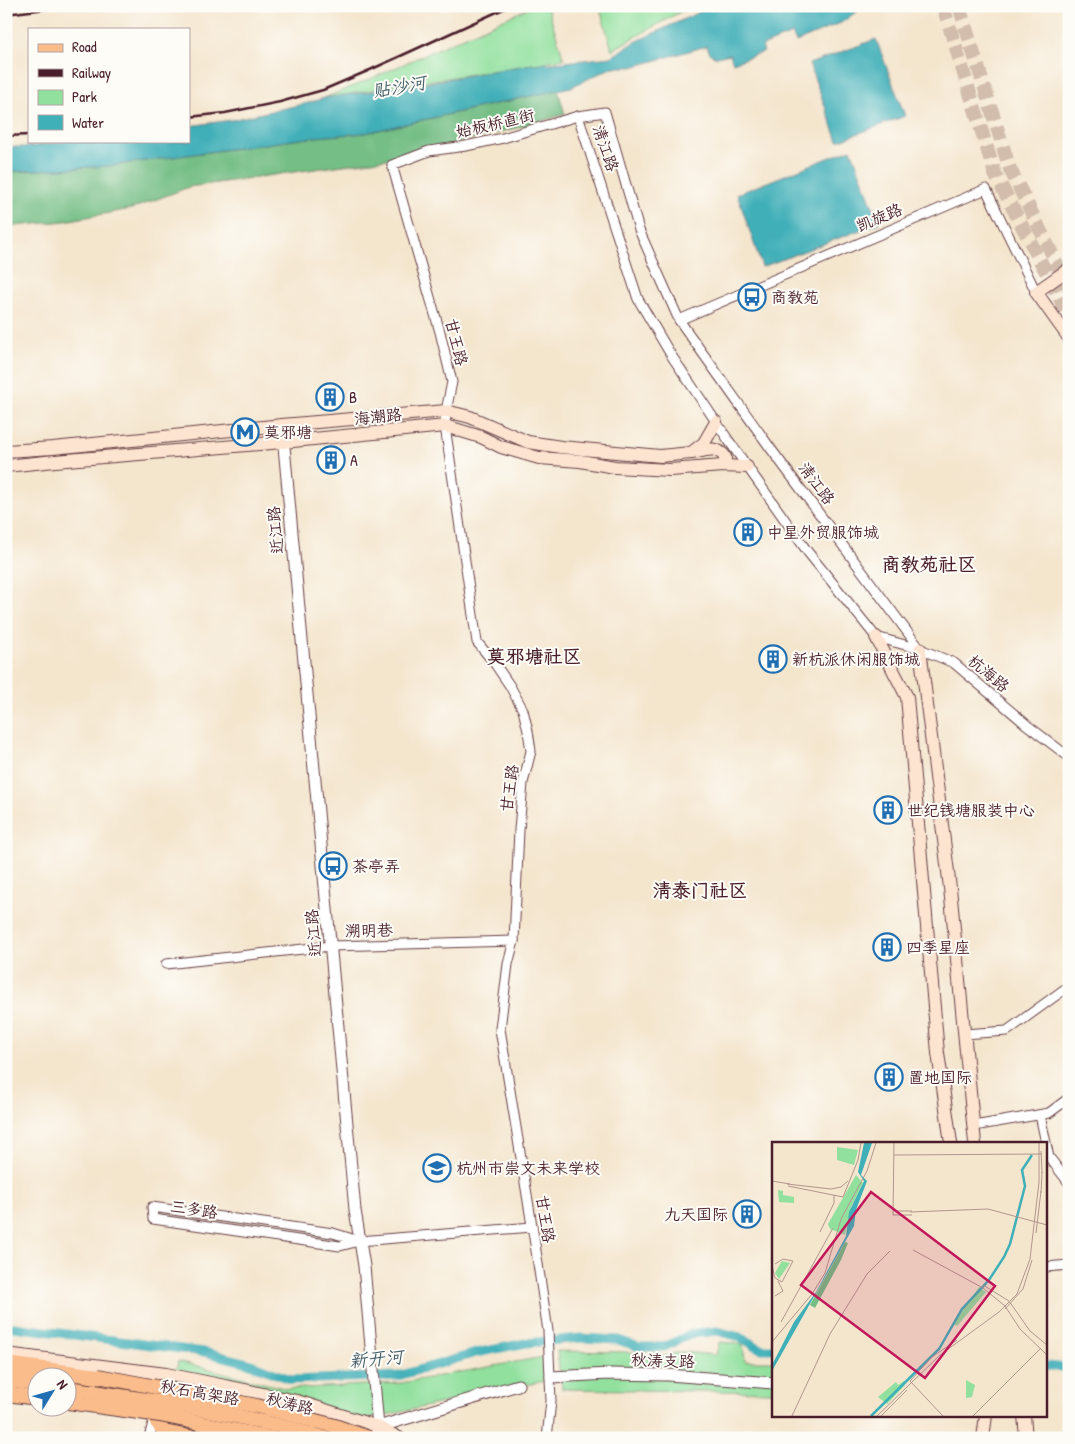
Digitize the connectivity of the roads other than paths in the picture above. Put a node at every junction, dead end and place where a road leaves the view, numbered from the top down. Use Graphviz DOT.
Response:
graph roads {
  1 [pos="605,112"];
  2 [pos="578,116"];
  3 [pos="392,165"];
  4 [pos="1068,273"];
  5 [pos="1036,292"];
  6 [pos="680,320"];
  7 [pos="1069,338"];
  8 [pos="446,411"];
  9 [pos="716,422"];
  10 [pos="282,425"];
  11 [pos="445,426"];
  12 [pos="283,442"];
  13 [pos="6,451"];
  14 [pos="691,453"];
  15 [pos="6,466"];
  16 [pos="723,466"];
  17 [pos="747,466"];
  18 [pos="876,637"];
  19 [pos="920,649"];
  20 [pos="1069,757"];
  21 [pos="514,941"];
  22 [pos="331,946"];
  23 [pos="166,964"];
  24 [pos="1069,986"];
  25 [pos="964,1034"];
  26 [pos="1069,1098"];
  27 [pos="1040,1115"];
  28 [pos="974,1126"];
  29 [pos="951,1142"];
  30 [pos="975,1142"];
  31 [pos="1046,1142"];
  32 [pos="1048,1152"];
  33 [pos="1069,1183"];
  34 [pos="532,1227"];
  35 [pos="359,1241"];
  36 [pos="1069,1265"];
  37 [pos="1048,1267"];
  38 [pos="6,1354"];
  39 [pos="6,1364"];
  40 [pos="6,1370"];
  41 [pos="28,1373"];
  42 [pos="166,1374"];
  43 [pos="551,1377"];
  44 [pos="6,1380"];
  45 [pos="78,1382"];
  46 [pos="28,1383"];
  47 [pos="772,1383"];
  48 [pos="518,1384"];
  49 [pos="78,1390"];
  50 [pos="6,1394"];
  51 [pos="160,1394"];
  52 [pos="28,1397"];
  53 [pos="6,1398"];
  54 [pos="28,1401"];
  55 [pos="78,1405"];
  56 [pos="78,1406"];
  57 [pos="986,1416"];
  58 [pos="1024,1416"];
  59 [pos="154,1418"];
  60 [pos="374,1434"];
  61 [pos="149,1438"];
  62 [pos="195,1438"];
  63 [pos="272,1438"];
  64 [pos="277,1438"];
  65 [pos="324,1438"];
  66 [pos="356,1438"];
  67 [pos="399,1438"];
  68 [pos="547,1438"];
  69 [pos="983,1438"];
  70 [pos="1026,1438"];
  1 -- 2 [label="street, 始板桥直街"];
  1 -- 6 [label="street, 清江路"];
  2 -- 3 [label="street, 始板桥直街"];
  2 -- 9 [label="street, 清江路"];
  3 -- 8 [label="street, 甘王路"];
  4 -- 5 [label="main road"];
  5 -- 6 [label="street, 凯旋路"];
  5 -- 7 [label="main road"];
  6 -- 19 [label="street, 清江路"];
  8 -- 10 [label="main road, 海潮路"];
  8 -- 11 [label="street, 甘王路"];
  8 -- 14 [label="main road, 海潮路"];
  9 -- 14 [label="main road"];
  9 -- 17 [label="street, 清江路"];
  10 -- 12 [label="street, 近江路"];
  10 -- 13 [label="main road, 海潮路"];
  11 -- 12 [label="main road, 海潮路"];
  11 -- 16 [label="main road, 海潮路"];
  11 -- 21 [label="street, 甘王路"];
  12 -- 15 [label="main road, 海潮路"];
  12 -- 22 [label="street, 近江路"];
  14 -- 16 [label="main road, 海潮路"];
  16 -- 17 [label="main road, 海潮路"];
  17 -- 18 [label="street, 清江路"];
  18 -- 19 [label="street, 杭海路"];
  18 -- 29 [label="main road, 清江路"];
  19 -- 20 [label="street, 杭海路"];
  19 -- 25 [label="main road, 清江路"];
  21 -- 22 [label="street, 溯明巷"];
  21 -- 34 [label="street, 甘王路"];
  22 -- 23 [label="street, 溯明巷"];
  22 -- 35 [label="street, 近江路"];
  24 -- 25 [label="street"];
  25 -- 28 [label="main road, 清江路"];
  26 -- 27 [label="street"];
  27 -- 28 [label="street"];
  27 -- 31 [label="street"];
  28 -- 30 [label="main road, 清江路"];
  32 -- 33 [label="street"];
  34 -- 35 [label="street, 三多路"];
  34 -- 43 [label="street, 甘王路"];
  35 -- 35 [label="street, 三多路"];
  35 -- 60 [label="street, 近江路"];
  36 -- 37 [label="street"];
  38 -- 42 [label="main road"];
  39 -- 60 [label="main road, bridge"];
  40 -- 41 [label="main road"];
  42 -- 51 [label="street"];
  42 -- 60 [label="main road"];
  43 -- 47 [label="street, 秋涛支路"];
  43 -- 68 [label="street, 甘王路"];
  44 -- 46 [label="main road"];
  45 -- 51 [label="main road, 秋涛路"];
  48 -- 60 [label="street"];
  49 -- 65 [label="main road, 秋石高架路, bridge"];
  50 -- 52 [label="main road"];
  51 -- 59 [label="street"];
  51 -- 66 [label="main road, 秋涛路"];
  53 -- 54 [label="main road"];
  55 -- 63 [label="main road, 秋石高架路, bridge"];
  56 -- 59 [label="main road"];
  57 -- 69 [label="main road"];
  58 -- 70 [label="main road"];
  59 -- 61 [label="street"];
  59 -- 62 [label="main road"];
  59 -- 64 [label="main road"];
  60 -- 67 [label="main road"];
}
